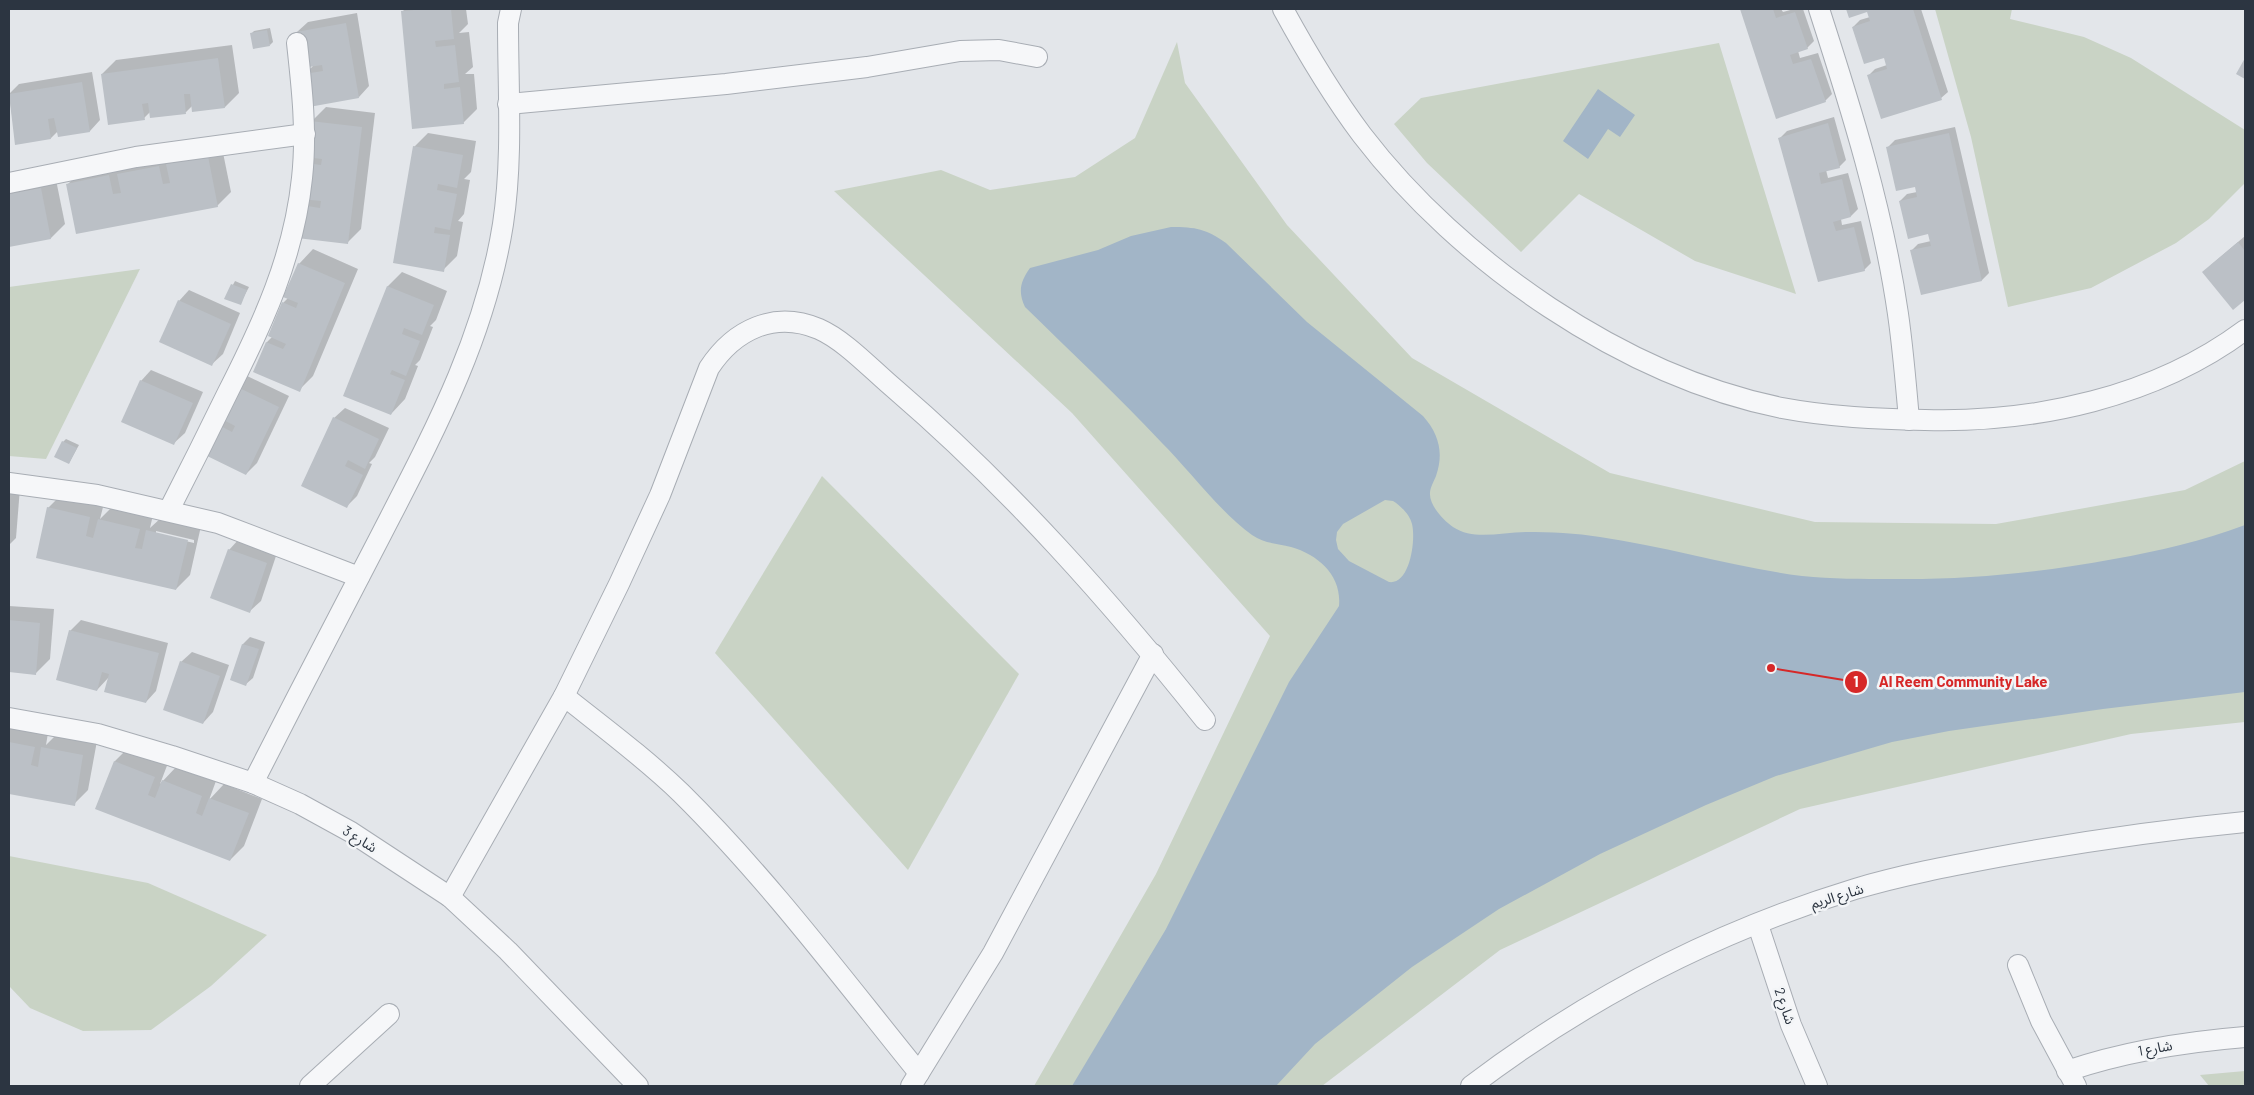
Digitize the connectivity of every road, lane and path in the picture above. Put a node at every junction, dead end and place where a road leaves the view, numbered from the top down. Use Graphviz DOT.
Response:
graph roads {
  1 [pos="511,9"];
  2 [pos="1283,9"];
  3 [pos="1819,9"];
  4 [pos="297,42"];
  5 [pos="1037,57"];
  6 [pos="508,104"];
  7 [pos="305,134"];
  8 [pos="9,182"];
  9 [pos="2245,330"];
  10 [pos="1909,420"];
  11 [pos="9,483"];
  12 [pos="169,510"];
  13 [pos="359,577"];
  14 [pos="1153,654"];
  15 [pos="564,696"];
  16 [pos="9,718"];
  17 [pos="1205,720"];
  18 [pos="253,783"];
  19 [pos="2245,822"];
  20 [pos="450,897"];
  21 [pos="1758,925"];
  22 [pos="2018,965"];
  23 [pos="389,1014"];
  24 [pos="2245,1037"];
  25 [pos="2071,1079"];
  26 [pos="915,1080"];
  27 [pos="310,1086"];
  28 [pos="638,1086"];
  29 [pos="1471,1086"];
  30 [pos="1816,1086"];
  1 -- 6 [label="street"];
  2 -- 10 [label="street"];
  3 -- 10 [label="street"];
  4 -- 7 [label="street"];
  5 -- 6 [label="street"];
  6 -- 13 [label="street"];
  7 -- 8 [label="street"];
  7 -- 12 [label="street"];
  9 -- 10 [label="street"];
  11 -- 12 [label="street"];
  12 -- 13 [label="street"];
  13 -- 18 [label="street"];
  14 -- 15 [label="street"];
  14 -- 17 [label="street"];
  14 -- 26 [label="street"];
  15 -- 20 [label="street"];
  15 -- 26 [label="street"];
  16 -- 18 [label="street, شارع 3"];
  18 -- 20 [label="street, شارع 3"];
  19 -- 21 [label="street, شارع الريم"];
  20 -- 28 [label="street, شارع 3"];
  21 -- 29 [label="street, شارع الريم"];
  21 -- 30 [label="street, شارع 2"];
  22 -- 25 [label="street"];
  23 -- 27 [label="street"];
  24 -- 25 [label="street, شارع 1"];
}
